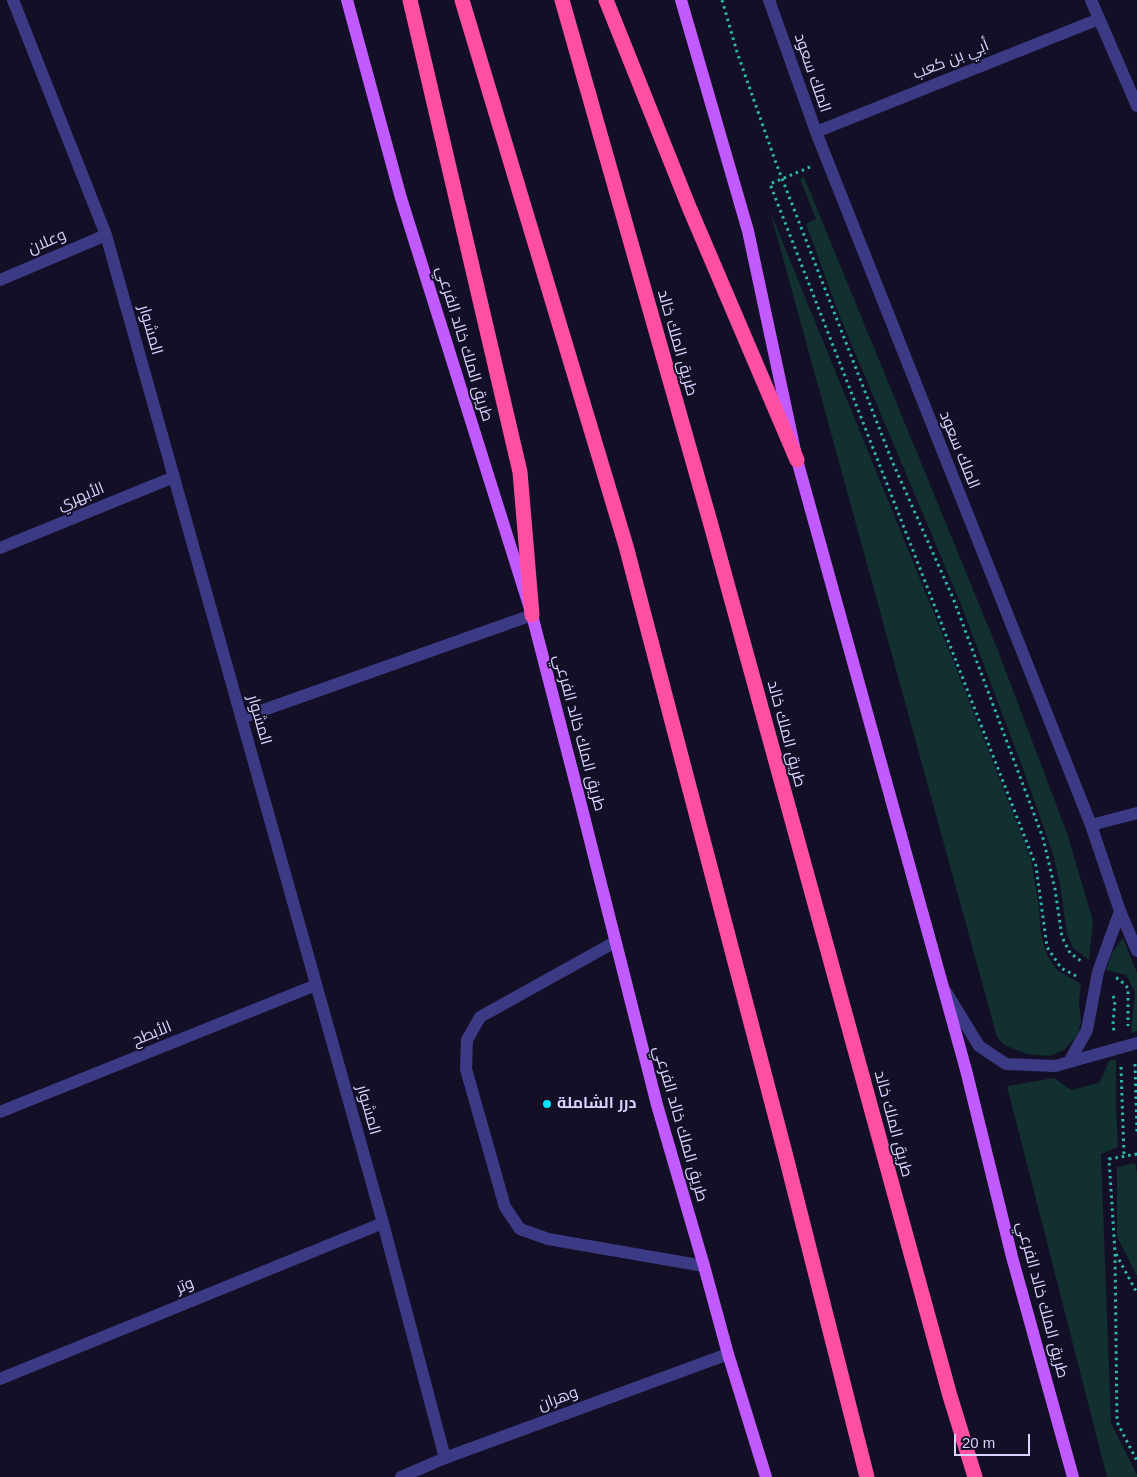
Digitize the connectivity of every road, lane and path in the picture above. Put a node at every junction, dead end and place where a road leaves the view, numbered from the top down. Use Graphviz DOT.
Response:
graph roads {
  1 [pos="14,0"];
  2 [pos="347,0"];
  3 [pos="410,0"];
  4 [pos="462,0"];
  5 [pos="562,0"];
  6 [pos="606,0"];
  7 [pos="682,0"];
  8 [pos="722,0"];
  9 [pos="769,0"];
  10 [pos="1091,0"];
  11 [pos="1099,19"];
  12 [pos="1137,106"];
  13 [pos="816,132"];
  14 [pos="827,160"];
  15 [pos="782,178"];
  16 [pos="106,234"];
  17 [pos="0,280"];
  18 [pos="797,460"];
  19 [pos="174,477"];
  20 [pos="0,548"];
  21 [pos="532,615"];
  22 [pos="242,718"];
  23 [pos="1137,813"];
  24 [pos="1091,825"];
  25 [pos="1120,911"];
  26 [pos="615,942"];
  27 [pos="1137,951"];
  28 [pos="1098,972"];
  29 [pos="316,985"];
  30 [pos="1095,985"];
  31 [pos="943,986"];
  32 [pos="1135,1044"];
  33 [pos="1118,1048"];
  34 [pos="1069,1062"];
  35 [pos="0,1112"];
  36 [pos="1137,1133"];
  37 [pos="1137,1154"];
  38 [pos="1124,1156"];
  39 [pos="382,1223"];
  40 [pos="1115,1252"];
  41 [pos="704,1266"];
  42 [pos="1137,1293"];
  43 [pos="728,1354"];
  44 [pos="0,1379"];
  45 [pos="445,1458"];
  46 [pos="1137,1461"];
  47 [pos="401,1477"];
  48 [pos="766,1477"];
  49 [pos="867,1477"];
  50 [pos="975,1477"];
  51 [pos="1073,1477"];
  1 -- 16 [label="street, المشوار"];
  2 -- 21 [label="main road, طريق الملك خالد الفرعي"];
  3 -- 21 [label="highway"];
  4 -- 49 [label="highway"];
  5 -- 50 [label="highway, طريق الملك خالد"];
  6 -- 18 [label="highway"];
  7 -- 18 [label="main road, طريق الملك خالد الفرعي"];
  8 -- 15 [label="path"];
  9 -- 13 [label="street, الملك سعود"];
  10 -- 11 [label="street"];
  11 -- 12 [label="street"];
  11 -- 13 [label="street, أبي بن كعب"];
  13 -- 14 [label="street, الملك سعود"];
  14 -- 15 [label="path"];
  14 -- 24 [label="street, الملك سعود"];
  15 -- 28 [label="path"];
  15 -- 30 [label="path"];
  16 -- 17 [label="street, وعلان"];
  16 -- 19 [label="street, المشوار"];
  18 -- 31 [label="main road, طريق الملك خالد الفرعي"];
  19 -- 20 [label="street, الأبهري"];
  19 -- 22 [label="street, المشوار"];
  21 -- 22 [label="street"];
  21 -- 26 [label="main road, طريق الملك خالد الفرعي"];
  22 -- 29 [label="street, المشوار"];
  23 -- 24 [label="street"];
  24 -- 25 [label="street, الملك سعود"];
  25 -- 27 [label="street, الملك سعود"];
  25 -- 28 [label="street"];
  26 -- 41 [label="main road, طريق الملك خالد الفرعي"];
  26 -- 41 [label="street"];
  28 -- 30 [label="street"];
  28 -- 32 [label="path"];
  29 -- 35 [label="street, الأبطح"];
  29 -- 39 [label="street, المشوار"];
  30 -- 33 [label="path"];
  30 -- 34 [label="street"];
  31 -- 34 [label="street"];
  31 -- 51 [label="main road, طريق الملك خالد الفرعي"];
  32 -- 33 [label="street"];
  32 -- 36 [label="path"];
  33 -- 34 [label="street"];
  33 -- 38 [label="path"];
  37 -- 38 [label="path"];
  38 -- 40 [label="path"];
  39 -- 44 [label="street, وتر"];
  39 -- 45 [label="street, المشوار"];
  40 -- 42 [label="path"];
  40 -- 46 [label="path"];
  41 -- 43 [label="main road, طريق الملك خالد الفرعي"];
  43 -- 45 [label="street, وهران"];
  43 -- 48 [label="main road, طريق الملك خالد الفرعي"];
  45 -- 47 [label="street, وهران"];
}
